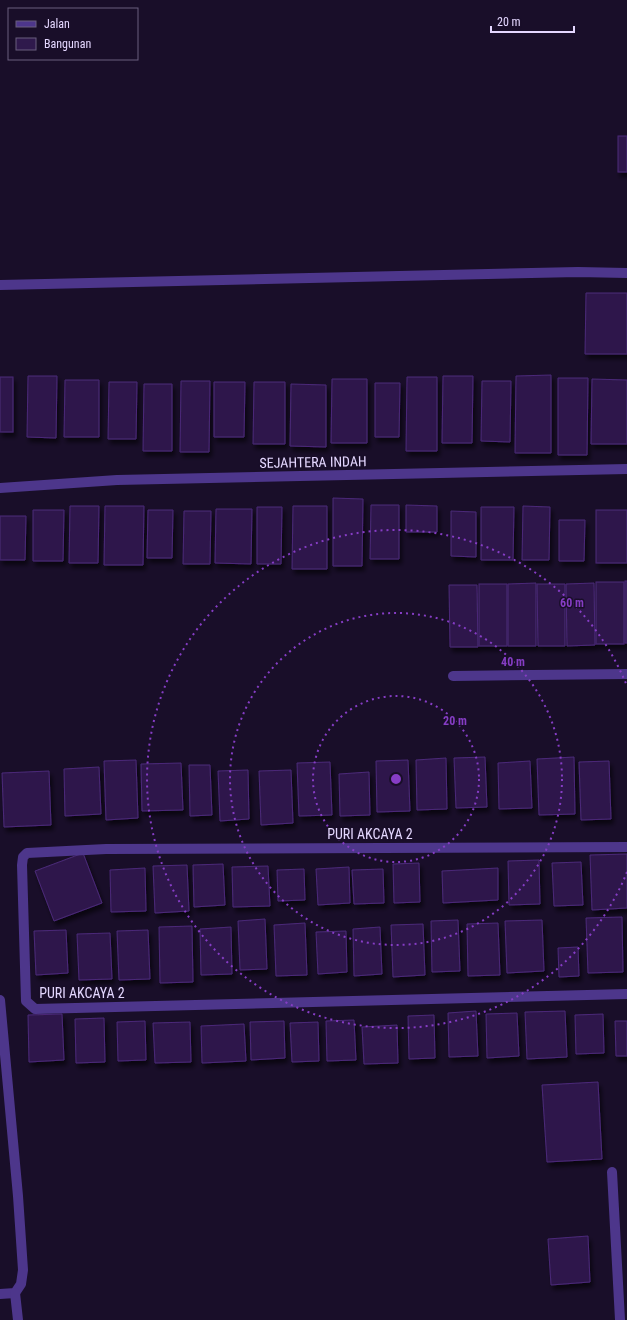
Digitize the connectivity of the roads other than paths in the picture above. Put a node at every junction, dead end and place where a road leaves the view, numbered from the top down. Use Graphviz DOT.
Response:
graph roads {
  1 [pos="627,274"];
  2 [pos="0,285"];
  3 [pos="627,469"];
  4 [pos="0,488"];
  5 [pos="627,674"];
  6 [pos="454,676"];
  7 [pos="627,847"];
  8 [pos="627,994"];
  9 [pos="0,1000"];
  10 [pos="612,1172"];
  11 [pos="14,1293"];
  12 [pos="0,1294"];
  13 [pos="18,1320"];
  14 [pos="620,1320"];
  1 -- 2 [label="street"];
  3 -- 4 [label="street, SEJAHTERA INDAH"];
  5 -- 6 [label="street"];
  7 -- 8 [label="street, PURI AKCAYA 2"];
  9 -- 11 [label="street"];
  10 -- 14 [label="street"];
  11 -- 12 [label="street"];
  11 -- 13 [label="street"];
}
